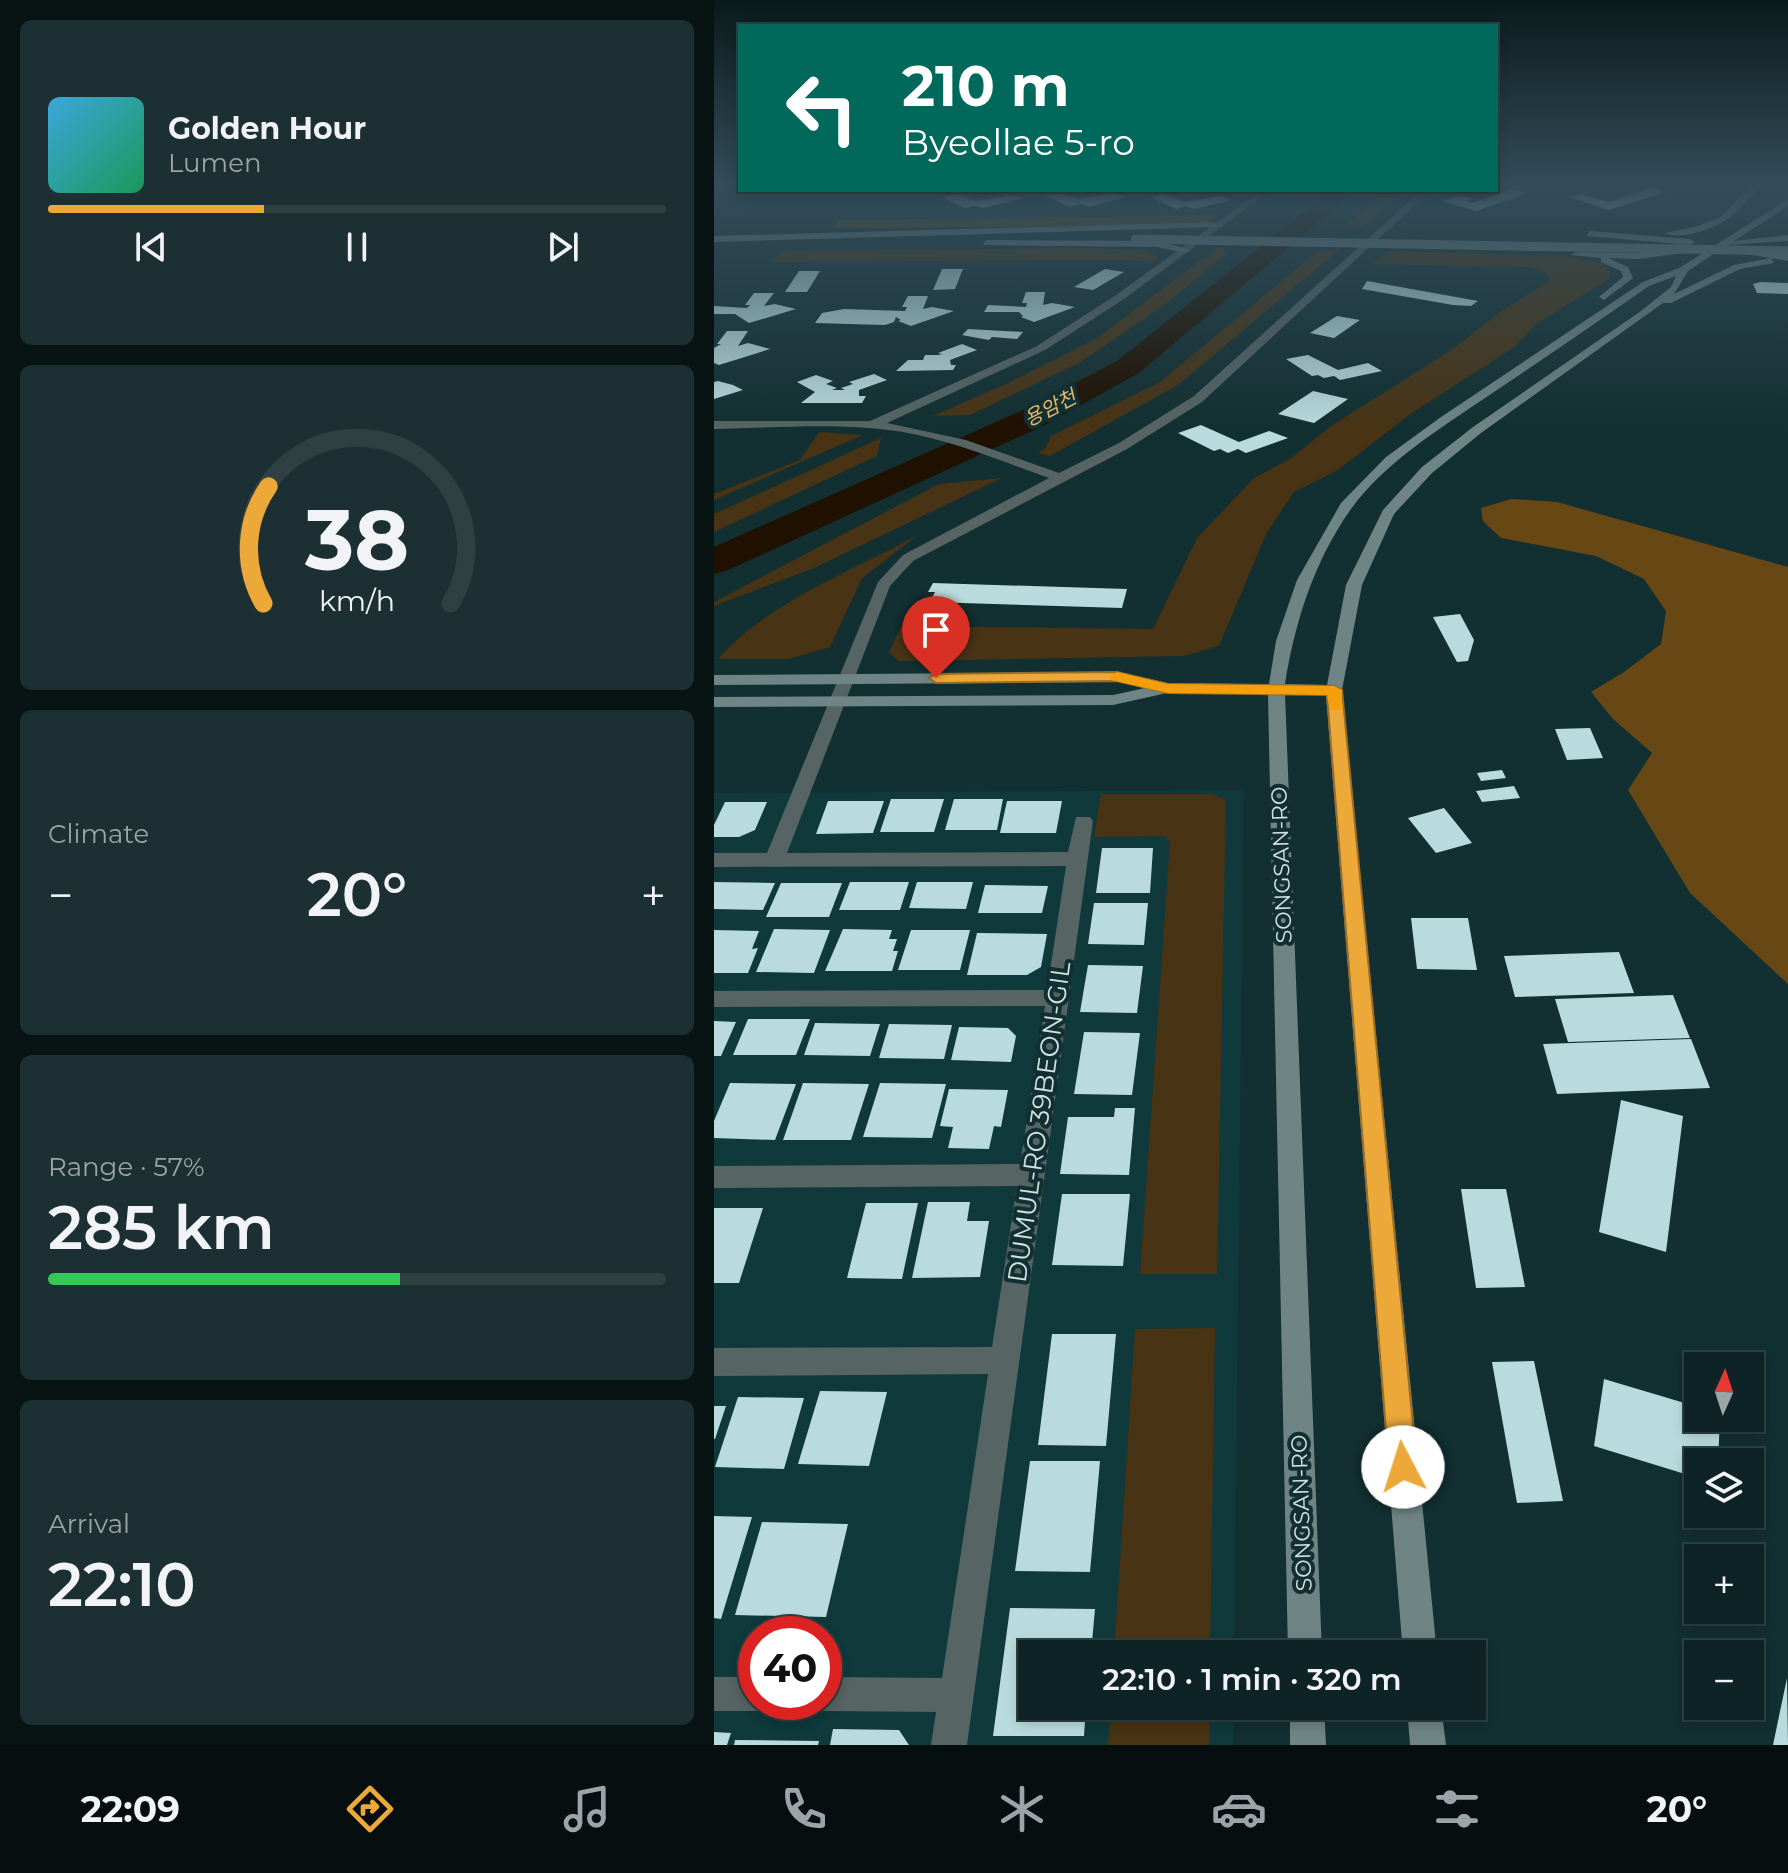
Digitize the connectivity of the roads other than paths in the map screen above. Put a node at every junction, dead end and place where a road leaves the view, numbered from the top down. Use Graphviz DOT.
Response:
graph roads {
  1 [pos="1162,266"];
  2 [pos="1343,266"];
  3 [pos="1620,266"];
  4 [pos="1688,266"];
  5 [pos="1741,266"];
  6 [pos="1684,269"];
  7 [pos="1649,309"];
  8 [pos="1548,351"];
  9 [pos="714,425"];
  10 [pos="872,425"];
  11 [pos="1060,478"];
  12 [pos="846,679"];
  13 [pos="714,680"];
  14 [pos="1168,688"];
  15 [pos="1276,690"];
  16 [pos="1334,690"];
  17 [pos="714,702"];
  18 [pos="834,711"];
  19 [pos="1083,821"];
  20 [pos="1077,859"];
  21 [pos="714,860"];
  22 [pos="774,861"];
  23 [pos="1057,998"];
  24 [pos="714,999"];
  25 [pos="1031,1175"];
  26 [pos="714,1177"];
  27 [pos="1007,1360"];
  28 [pos="714,1362"];
  29 [pos="1305,1640"];
  30 [pos="1419,1640"];
  31 [pos="714,1694"];
  32 [pos="738,1694"];
  33 [pos="842,1694"];
  34 [pos="956,1695"];
  35 [pos="1307,1720"];
  36 [pos="1425,1720"];
  37 [pos="949,1745"];
  38 [pos="1308,1745"];
  39 [pos="1428,1745"];
  1 -- 10 [label="street"];
  2 -- 11 [label="street"];
  3 -- 8 [label="street"];
  4 -- 6 [label="street, SONGSAN-RO"];
  5 -- 7 [label="street"];
  6 -- 7 [label="street, SONGSAN-RO"];
  6 -- 8 [label="street, SONGSAN-RO"];
  7 -- 16 [label="street, SONGSAN-RO"];
  8 -- 15 [label="street, SONGSAN-RO"];
  9 -- 10 [label="street"];
  10 -- 11 [label="street"];
  11 -- 12 [label="street"];
  12 -- 13 [label="street"];
  12 -- 14 [label="street"];
  12 -- 18 [label="street"];
  14 -- 15 [label="street"];
  14 -- 18 [label="street"];
  15 -- 16 [label="street"];
  15 -- 29 [label="street, SONGSAN-RO"];
  16 -- 30 [label="street, SONGSAN-RO"];
  17 -- 18 [label="street"];
  18 -- 22 [label="street"];
  19 -- 20 [label="street, DUMUL-RO 39BEON-GIL"];
  20 -- 22 [label="street"];
  20 -- 23 [label="street, DUMUL-RO 39BEON-GIL"];
  21 -- 22 [label="street"];
  23 -- 24 [label="street"];
  23 -- 25 [label="street, DUMUL-RO 39BEON-GIL"];
  25 -- 26 [label="street"];
  25 -- 27 [label="street, DUMUL-RO 39BEON-GIL"];
  27 -- 28 [label="street"];
  27 -- 34 [label="street, DUMUL-RO 39BEON-GIL"];
  31 -- 32 [label="street"];
  33 -- 34 [label="street"];
  34 -- 37 [label="street, DUMUL-RO 39BEON-GIL"];
  35 -- 38 [label="street"];
  36 -- 39 [label="street"];
}
